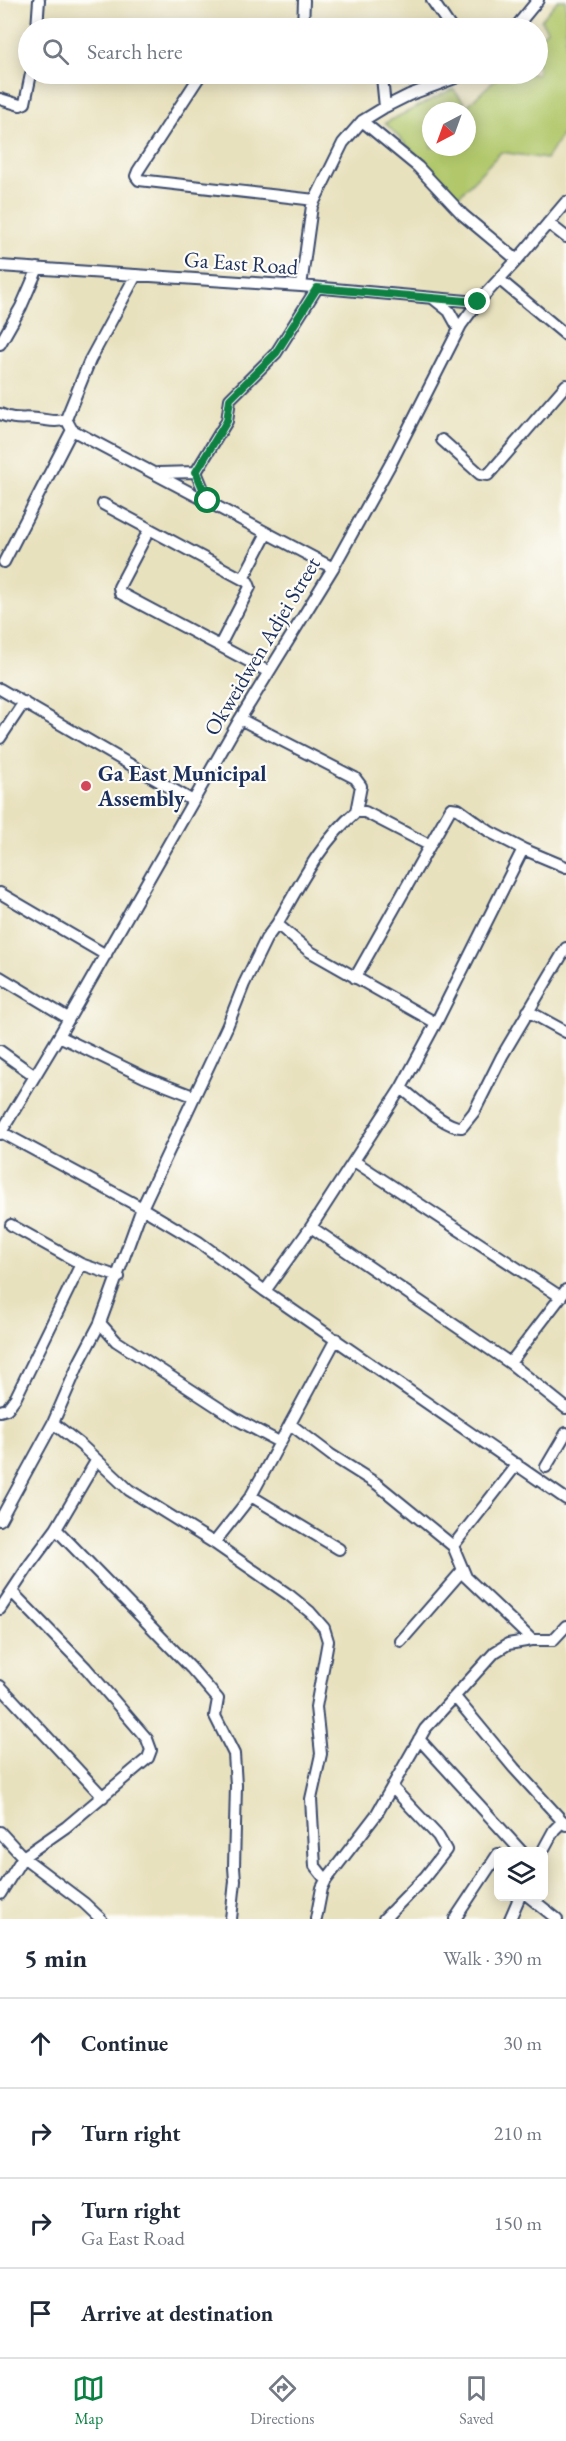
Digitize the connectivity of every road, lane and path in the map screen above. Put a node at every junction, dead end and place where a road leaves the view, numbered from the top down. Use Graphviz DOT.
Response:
graph roads {
  1 [pos="39,0"];
  2 [pos="304,0"];
  3 [pos="432,0"];
  4 [pos="537,0"];
  5 [pos="38,18"];
  6 [pos="303,18"];
  7 [pos="444,18"];
  8 [pos="523,18"];
  9 [pos="30,84"];
  10 [pos="195,84"];
  11 [pos="382,84"];
  12 [pos="438,84"];
  13 [pos="1,102"];
  14 [pos="384,107"];
  15 [pos="362,121"];
  16 [pos="315,200"];
  17 [pos="566,202"];
  18 [pos="548,223"];
  19 [pos="566,237"];
  20 [pos="517,260"];
  21 [pos="0,266"];
  22 [pos="38,268"];
  23 [pos="136,275"];
  24 [pos="500,280"];
  25 [pos="301,286"];
  26 [pos="317,288"];
  27 [pos="434,299"];
  28 [pos="478,302"];
  29 [pos="459,329"];
  30 [pos="566,335"];
  31 [pos="0,344"];
  32 [pos="566,385"];
  33 [pos="0,414"];
  34 [pos="66,419"];
  35 [pos="72,430"];
  36 [pos="442,440"];
  37 [pos="196,472"];
  38 [pos="153,473"];
  39 [pos="208,501"];
  40 [pos="103,504"];
  41 [pos="149,530"];
  42 [pos="267,533"];
  43 [pos="4,562"];
  44 [pos="333,568"];
  45 [pos="243,579"];
  46 [pos="220,645"];
  47 [pos="269,672"];
  48 [pos="0,689"];
  49 [pos="24,702"];
  50 [pos="240,719"];
  51 [pos="0,738"];
  52 [pos="193,801"];
  53 [pos="356,812"];
  54 [pos="429,845"];
  55 [pos="523,849"];
  56 [pos="566,867"];
  57 [pos="0,893"];
  58 [pos="277,924"];
  59 [pos="566,948"];
  60 [pos="106,955"];
  61 [pos="0,977"];
  62 [pos="355,978"];
  63 [pos="528,1011"];
  64 [pos="68,1018"];
  65 [pos="436,1023"];
  66 [pos="566,1032"];
  67 [pos="59,1036"];
  68 [pos="0,1051"];
  69 [pos="35,1077"];
  70 [pos="401,1088"];
  71 [pos="193,1096"];
  72 [pos="1,1133"];
  73 [pos="354,1161"];
  74 [pos="142,1208"];
  75 [pos="11,1225"];
  76 [pos="310,1227"];
  77 [pos="81,1264"];
  78 [pos="119,1277"];
  79 [pos="265,1292"];
  80 [pos="564,1294"];
  81 [pos="100,1323"];
  82 [pos="336,1339"];
  83 [pos="510,1363"];
  84 [pos="566,1408"];
  85 [pos="0,1412"];
  86 [pos="53,1423"];
  87 [pos="290,1424"];
  88 [pos="566,1433"];
  89 [pos="279,1442"];
  90 [pos="96,1461"];
  91 [pos="517,1464"];
  92 [pos="546,1467"];
  93 [pos="251,1496"];
  94 [pos="566,1499"];
  95 [pos="0,1520"];
  96 [pos="56,1529"];
  97 [pos="213,1543"];
  98 [pos="453,1546"];
  99 [pos="339,1549"];
  100 [pos="462,1571"];
  101 [pos="12,1593"];
  102 [pos="0,1609"];
  103 [pos="566,1626"];
  104 [pos="532,1640"];
  105 [pos="553,1640"];
  106 [pos="401,1641"];
  107 [pos="566,1645"];
  108 [pos="0,1686"];
  109 [pos="455,1697"];
  110 [pos="419,1739"];
  111 [pos="392,1786"];
  112 [pos="103,1797"];
  113 [pos="565,1823"];
  114 [pos="0,1832"];
  115 [pos="509,1838"];
  116 [pos="503,1847"];
  117 [pos="518,1847"];
  118 [pos="544,1847"];
  119 [pos="23,1857"];
  120 [pos="494,1860"];
  121 [pos="326,1880"];
  122 [pos="0,1894"];
  123 [pos="518,1901"];
  124 [pos="534,1901"];
  125 [pos="101,1919"];
  126 [pos="231,1919"];
  127 [pos="316,1919"];
  128 [pos="384,1919"];
  129 [pos="455,1919"];
  130 [pos="510,1919"];
  131 [pos="557,1919"];
  1 -- 5 [label="street"];
  2 -- 6 [label="street"];
  3 -- 7 [label="street"];
  4 -- 8 [label="street"];
  9 -- 13 [label="street"];
  10 -- 16 [label="street"];
  11 -- 14 [label="street"];
  12 -- 14 [label="street"];
  14 -- 15 [label="street"];
  15 -- 16 [label="street"];
  15 -- 20 [label="street"];
  16 -- 25 [label="street"];
  17 -- 18 [label="street, Okweidwen Adjei Street"];
  18 -- 19 [label="street"];
  18 -- 20 [label="street, Okweidwen Adjei Street"];
  20 -- 24 [label="street, Okweidwen Adjei Street"];
  21 -- 22 [label="street, Ga East Road"];
  22 -- 23 [label="street, Ga East Road"];
  22 -- 31 [label="street"];
  23 -- 25 [label="street, Ga East Road"];
  23 -- 34 [label="street"];
  24 -- 28 [label="street, Okweidwen Adjei Street"];
  24 -- 30 [label="street"];
  25 -- 26 [label="street, Ga East Road"];
  26 -- 27 [label="street, Ga East Road"];
  26 -- 37 [label="street"];
  27 -- 28 [label="street, Ga East Road"];
  27 -- 29 [label="street"];
  28 -- 29 [label="street, Okweidwen Adjei Street"];
  29 -- 44 [label="street, Okweidwen Adjei Street"];
  32 -- 36 [label="street"];
  33 -- 34 [label="street"];
  34 -- 35 [label="street"];
  35 -- 38 [label="street"];
  35 -- 43 [label="street"];
  37 -- 38 [label="street"];
  37 -- 39 [label="street"];
  38 -- 39 [label="street"];
  39 -- 42 [label="street"];
  40 -- 41 [label="street"];
  41 -- 45 [label="street"];
  41 -- 46 [label="street"];
  42 -- 44 [label="street"];
  42 -- 45 [label="street"];
  44 -- 47 [label="street, Okweidwen Adjei Street"];
  45 -- 46 [label="street"];
  46 -- 47 [label="street"];
  47 -- 50 [label="street, Okweidwen Adjei Street"];
  48 -- 49 [label="street"];
  49 -- 51 [label="street"];
  49 -- 52 [label="street"];
  50 -- 52 [label="street, Okweidwen Adjei Street"];
  50 -- 53 [label="street"];
  52 -- 60 [label="street, Okweidwen Adjei Street"];
  53 -- 54 [label="street"];
  53 -- 58 [label="street"];
  54 -- 55 [label="street"];
  54 -- 62 [label="street"];
  55 -- 56 [label="street"];
  55 -- 65 [label="street"];
  57 -- 60 [label="street"];
  58 -- 62 [label="street"];
  58 -- 71 [label="street"];
  59 -- 63 [label="street"];
  60 -- 64 [label="street, Okweidwen Adjei Street"];
  61 -- 64 [label="street"];
  62 -- 65 [label="street"];
  63 -- 66 [label="street"];
  63 -- 70 [label="street"];
  64 -- 67 [label="street, Okweidwen Adjei Street"];
  65 -- 70 [label="street"];
  67 -- 69 [label="street, Okweidwen Adjei Street"];
  67 -- 71 [label="street"];
  68 -- 69 [label="street"];
  69 -- 72 [label="street, Okweidwen Adjei Street"];
  70 -- 73 [label="street"];
  71 -- 74 [label="street"];
  72 -- 74 [label="street"];
  73 -- 76 [label="street"];
  73 -- 80 [label="street"];
  74 -- 78 [label="street"];
  74 -- 79 [label="street"];
  75 -- 77 [label="street"];
  76 -- 79 [label="street"];
  76 -- 83 [label="street"];
  77 -- 78 [label="street"];
  77 -- 85 [label="street"];
  78 -- 81 [label="street"];
  79 -- 82 [label="street"];
  80 -- 83 [label="street"];
  81 -- 86 [label="street"];
  81 -- 89 [label="street"];
  82 -- 87 [label="street"];
  82 -- 91 [label="street"];
  83 -- 84 [label="street"];
  86 -- 90 [label="street"];
  86 -- 95 [label="street"];
  87 -- 89 [label="street"];
  87 -- 98 [label="street"];
  88 -- 92 [label="street"];
  89 -- 93 [label="street"];
  90 -- 96 [label="street"];
  90 -- 97 [label="street"];
  91 -- 94 [label="street"];
  91 -- 98 [label="street"];
  93 -- 97 [label="street"];
  93 -- 99 [label="street"];
  96 -- 101 [label="street"];
  96 -- 126 [label="street"];
  97 -- 121 [label="street"];
  98 -- 100 [label="street"];
  100 -- 104 [label="street"];
  100 -- 106 [label="street"];
  101 -- 102 [label="street"];
  101 -- 112 [label="street"];
  103 -- 105 [label="street"];
  104 -- 105 [label="street"];
  104 -- 109 [label="street"];
  105 -- 107 [label="street"];
  108 -- 112 [label="street"];
  109 -- 110 [label="street"];
  109 -- 113 [label="street"];
  110 -- 111 [label="street"];
  110 -- 115 [label="street"];
  111 -- 121 [label="street"];
  111 -- 128 [label="street"];
  112 -- 119 [label="street"];
  113 -- 118 [label="street"];
  114 -- 119 [label="street"];
  115 -- 116 [label="street"];
  115 -- 117 [label="street"];
  119 -- 122 [label="street"];
  119 -- 125 [label="street"];
  120 -- 129 [label="street"];
  121 -- 127 [label="street"];
  123 -- 130 [label="street"];
  124 -- 131 [label="street"];
}
